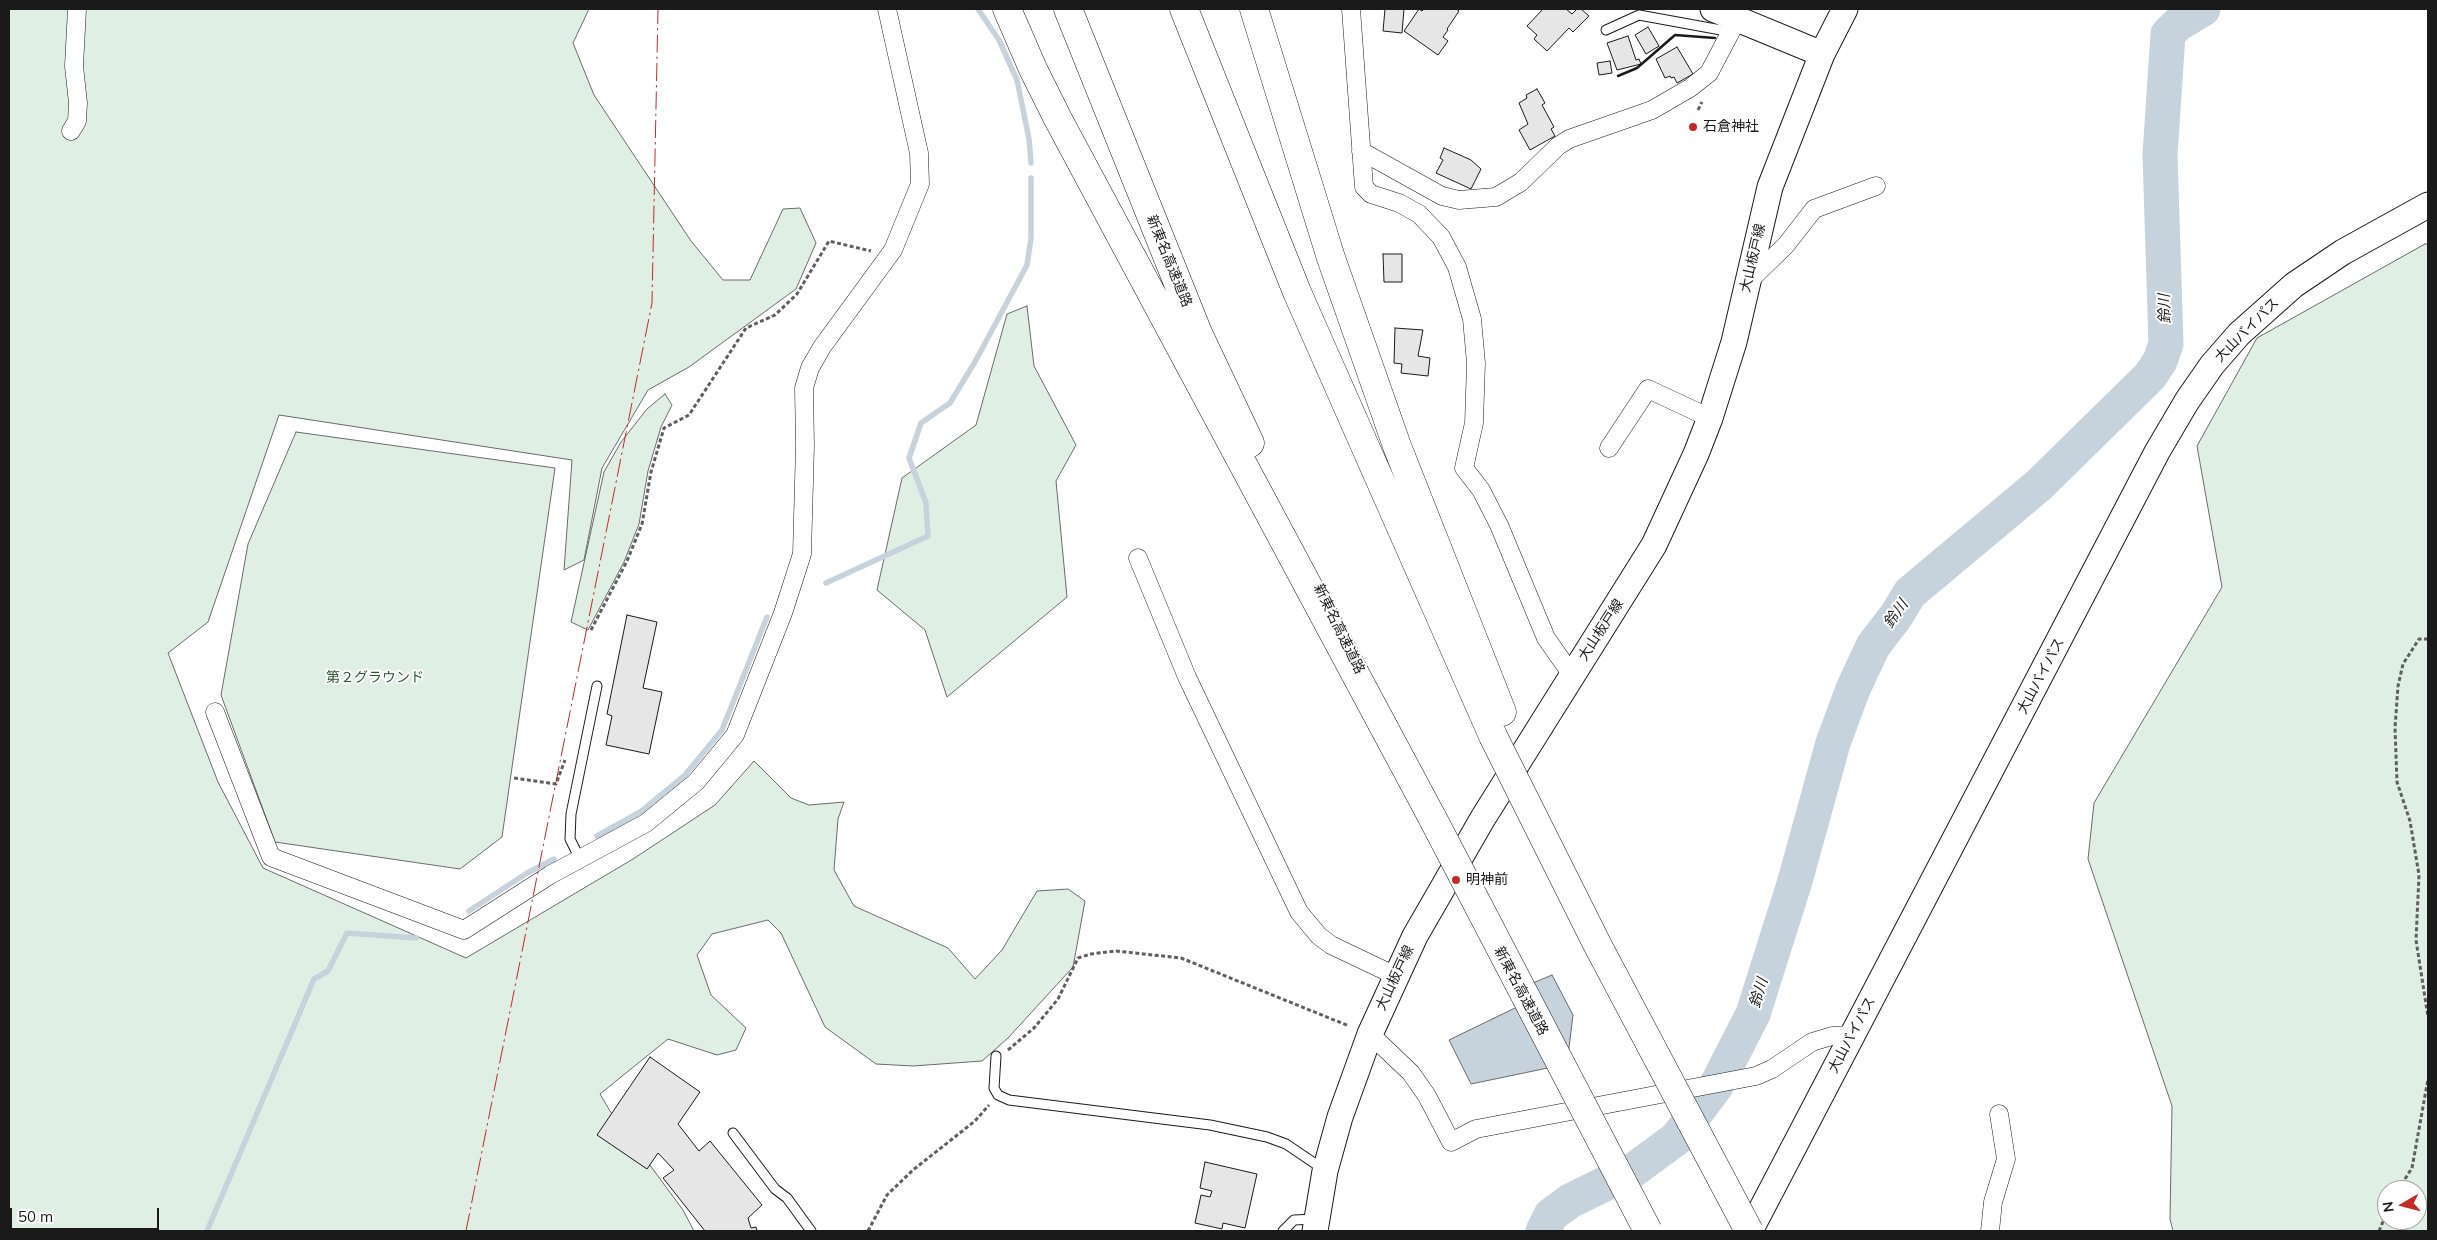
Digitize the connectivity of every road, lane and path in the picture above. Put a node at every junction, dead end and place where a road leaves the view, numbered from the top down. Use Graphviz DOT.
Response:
graph roads {
  1 [pos="77,9"];
  2 [pos="887,9"];
  3 [pos="1007,9"];
  4 [pos="1068,9"];
  5 [pos="1184,9"];
  6 [pos="1254,9"];
  7 [pos="1352,9"];
  8 [pos="1713,9"];
  9 [pos="1845,9"];
  10 [pos="1735,25"];
  11 [pos="1606,30"];
  12 [pos="1822,54"];
  13 [pos="71,131"];
  14 [pos="1361,151"];
  15 [pos="1876,186"];
  16 [pos="2428,206"];
  17 [pos="889,256"];
  18 [pos="1747,282"];
  19 [pos="1186,336"];
  20 [pos="1710,418"];
  21 [pos="1609,448"];
  22 [pos="1138,558"];
  23 [pos="591,630"];
  24 [pos="2428,639"];
  25 [pos="1572,675"];
  26 [pos="597,686"];
  27 [pos="215,712"];
  28 [pos="1499,729"];
  29 [pos="565,760"];
  30 [pos="514,778"];
  31 [pos="580,859"];
  32 [pos="1396,976"];
  33 [pos="2428,1017"];
  34 [pos="1370,1034"];
  35 [pos="1852,1035"];
  36 [pos="996,1056"];
  37 [pos="2428,1079"];
  38 [pos="998,1095"];
  39 [pos="1999,1114"];
  40 [pos="733,1133"];
  41 [pos="1325,1171"];
  42 [pos="2404,1180"];
  43 [pos="1315,1225"];
  44 [pos="811,1231"];
  45 [pos="868,1231"];
  46 [pos="1283,1231"];
  47 [pos="1648,1231"];
  48 [pos="1750,1231"];
  49 [pos="1990,1231"];
  1 -- 13 [label="street"];
  2 -- 17 [label="street"];
  3 -- 19 [label="highway"];
  4 -- 19 [label="highway, 新東名高速道路"];
  5 -- 28 [label="highway"];
  6 -- 28 [label="highway"];
  7 -- 14 [label="street"];
  8 -- 10 [label="main road"];
  9 -- 12 [label="main road, 大山板戸線"];
  10 -- 11 [label="lane"];
  10 -- 12 [label="main road"];
  10 -- 14 [label="street"];
  12 -- 18 [label="main road, 大山板戸線"];
  14 -- 25 [label="street"];
  15 -- 18 [label="street"];
  16 -- 35 [label="main road, 大山バイパス"];
  17 -- 23 [label="path"];
  17 -- 31 [label="street"];
  18 -- 20 [label="main road, 大山板戸線"];
  19 -- 47 [label="highway, 新東名高速道路, bridge"];
  20 -- 21 [label="street"];
  20 -- 25 [label="main road, 大山板戸線"];
  22 -- 32 [label="street"];
  24 -- 33 [label="path"];
  25 -- 32 [label="main road, 大山板戸線"];
  26 -- 31 [label="lane"];
  27 -- 31 [label="street"];
  28 -- 48 [label="highway, bridge"];
  29 -- 30 [label="path"];
  32 -- 34 [label="main road, 大山板戸線"];
  34 -- 35 [label="street"];
  34 -- 36 [label="path"];
  34 -- 41 [label="main road, 大山板戸線"];
  35 -- 48 [label="main road, 大山バイパス"];
  36 -- 38 [label="lane"];
  37 -- 42 [label="path"];
  38 -- 41 [label="lane"];
  38 -- 45 [label="path"];
  39 -- 49 [label="street"];
  40 -- 44 [label="lane"];
  41 -- 43 [label="main road, 大山板戸線"];
  43 -- 46 [label="lane"];
}
